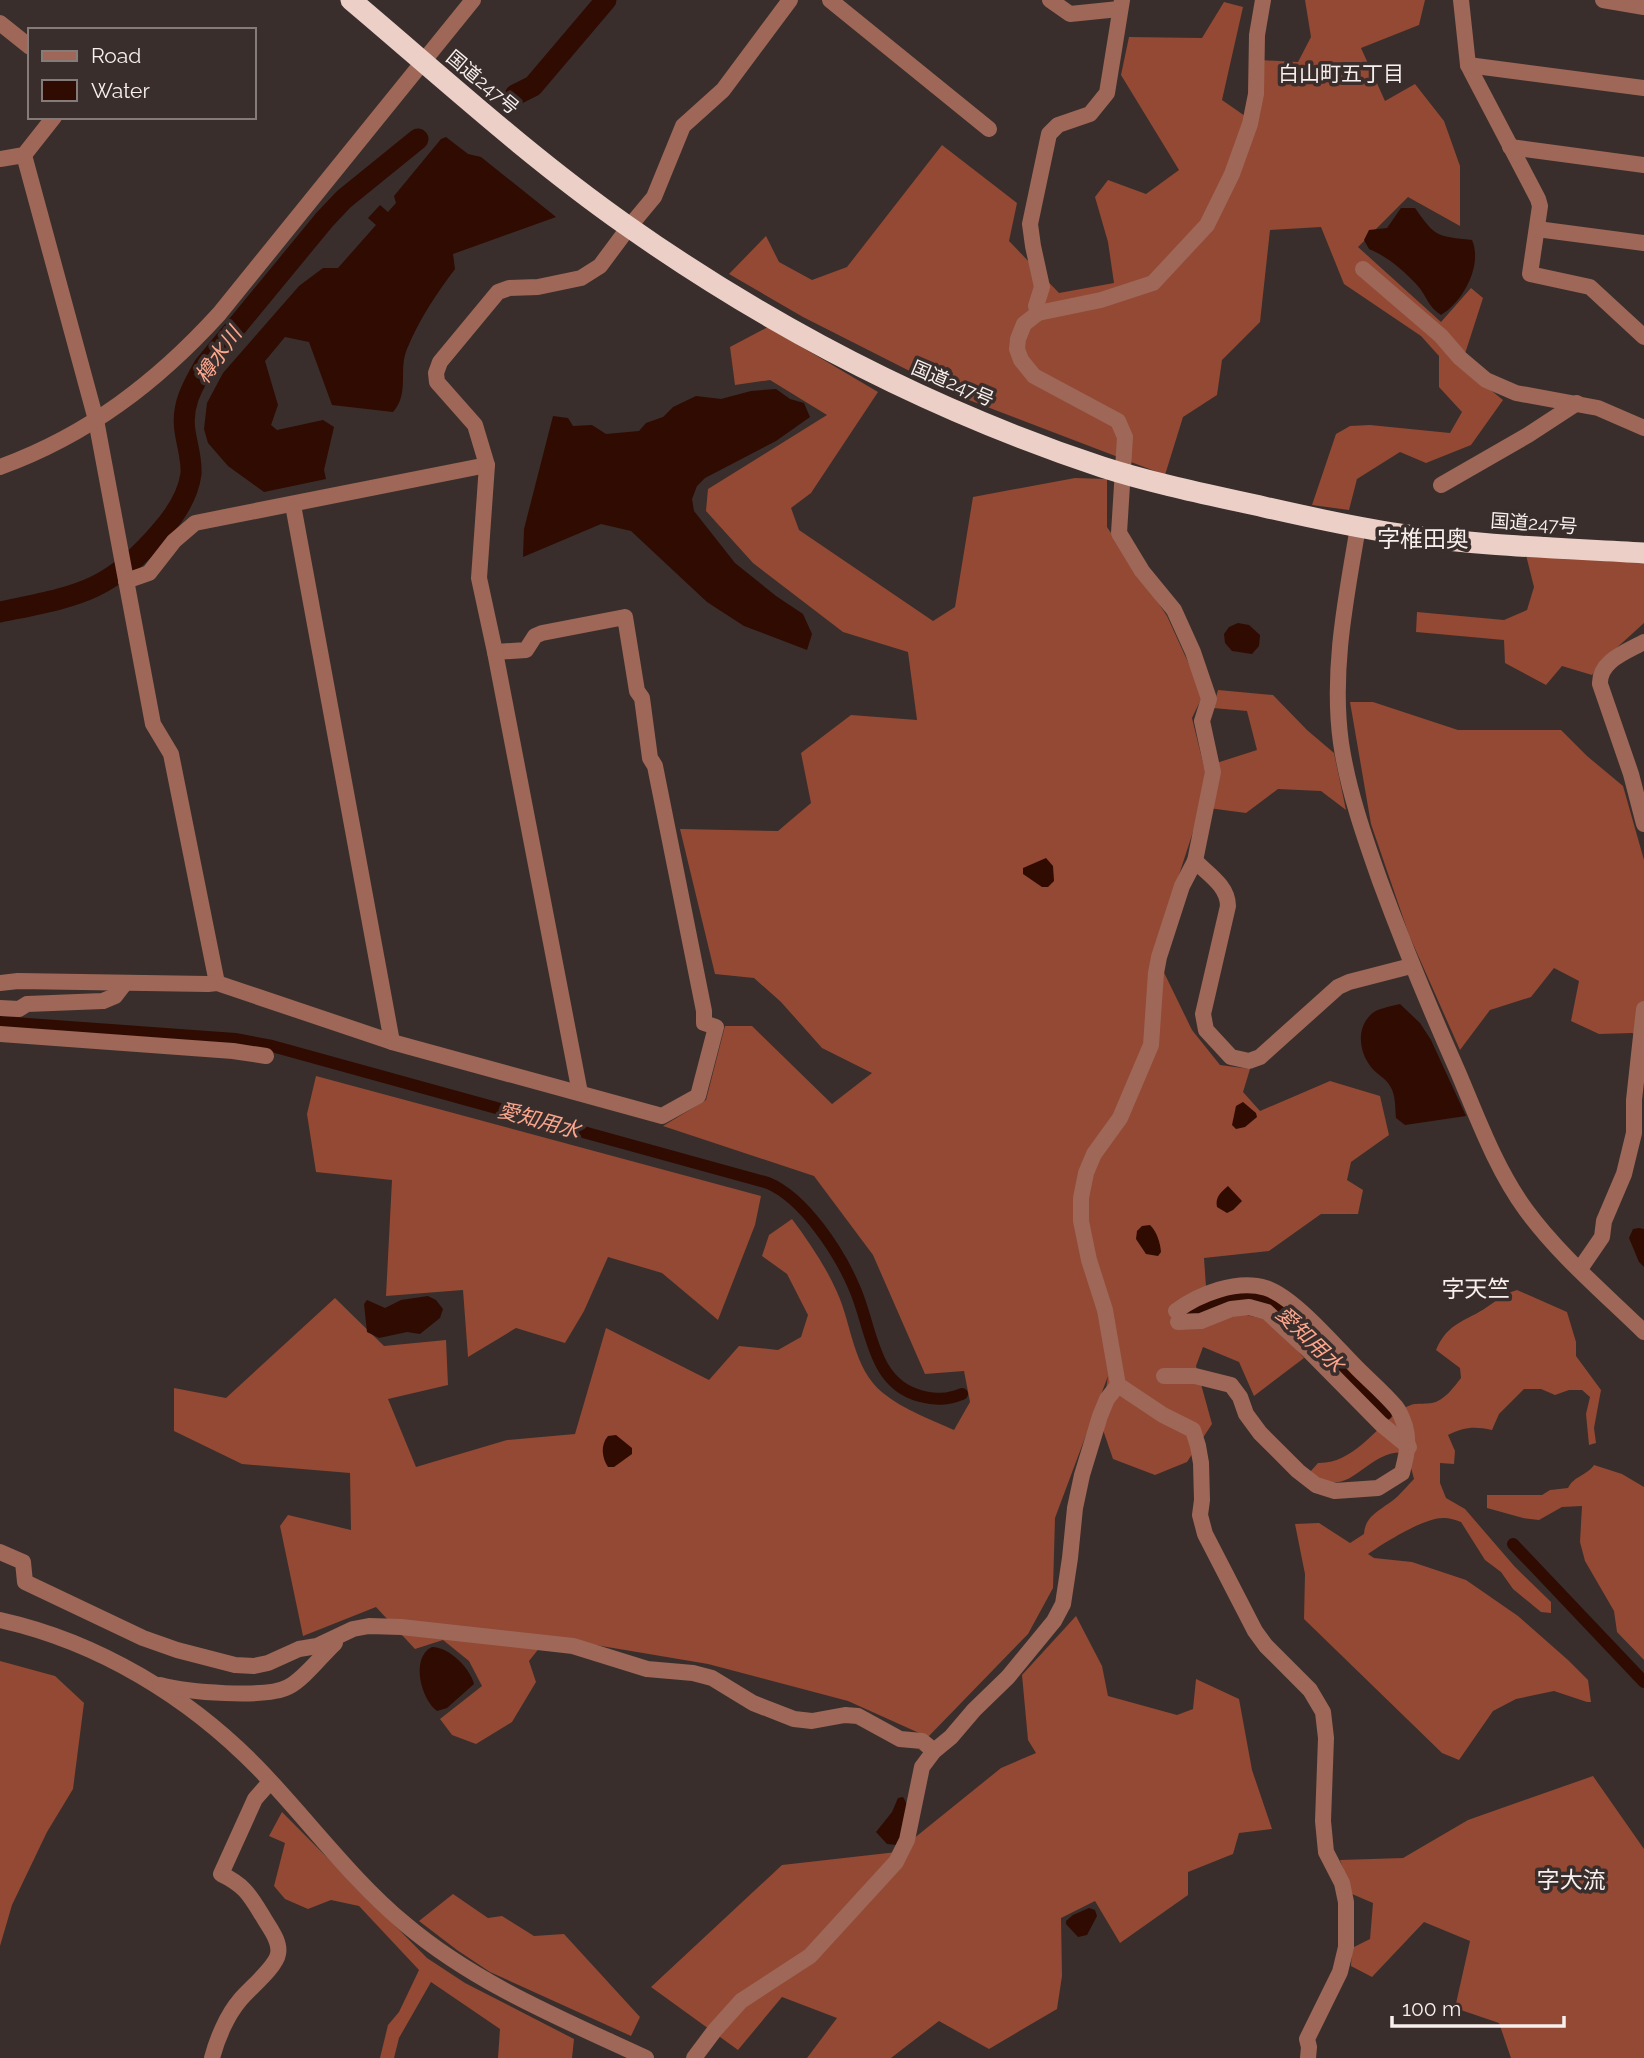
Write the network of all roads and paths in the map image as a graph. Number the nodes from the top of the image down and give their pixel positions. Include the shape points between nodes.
1 (351, 0) edge
2 (473, 0) edge
3 (790, 0) edge
4 (830, 0) edge
5 (1050, 0) edge
6 (1263, 0) edge
7 (1461, 0) edge
8 (1603, 0) edge
9 (1120, 5) edge
10 (1644, 7) edge
11 (0, 23) edge
12 (28, 45) edge
13 (425, 62) junction
14 (1468, 65) junction
15 (1644, 88) edge
16 (52, 119) edge
17 (989, 129) dead end
18 (1510, 147) junction
19 (24, 155) junction
20 (0, 159) edge
21 (1644, 165) edge
22 (629, 227) junction
23 (1537, 229) junction
24 (1644, 243) edge
25 (1363, 269) dead end
26 (1038, 313) junction
27 (1644, 337) edge
28 (1577, 403) junction
29 (96, 419) junction
30 (1644, 428) edge
31 (487, 465) junction
32 (0, 467) edge
33 (1441, 485) dead end
34 (293, 505) junction
35 (1358, 527) junction
36 (1644, 553) edge
37 (125, 572) junction
38 (1644, 642) edge
39 (495, 652) junction
40 (1644, 824) edge
41 (1195, 861) junction
42 (1411, 967) junction
43 (0, 982) edge
44 (125, 983) junction
45 (217, 983) junction
46 (0, 1008) edge
47 (1644, 1009) edge
48 (0, 1034) edge
49 (392, 1042) junction
50 (266, 1056) dead end
51 (580, 1093) junction
52 (1580, 1269) junction
53 (1644, 1332) edge
54 (1164, 1377) dead end
55 (1118, 1385) junction
56 (1409, 1447) junction
57 (0, 1552) edge
58 (0, 1620) edge
59 (341, 1636) junction
60 (152, 1683) junction
61 (934, 1751) junction
62 (270, 1782) junction
63 (212, 2058) edge
64 (646, 2058) edge
65 (694, 2058) edge
66 (1308, 2058) edge

1 - 13 highway, 国道247号
2 - 13 street
3 - 22 street via 723,90 683,126 654,197
4 - 17 street
5 - 9 street via 1070,15
6 - 26 street via 1250,124 1207,225 1153,283 1129,293
7 - 14 street
8 - 10 street
9 - 26 street via 1107,93 1090,114 1058,125 1049,134 1030,224 1042,288
11 - 12 street
13 - 22 highway, 国道247号 via 577,190
13 - 29 street via 186,350
14 - 15 street
14 - 18 street
16 - 19 street
18 - 21 street
18 - 23 street via 1538,199
19 - 20 street
19 - 29 street
22 - 31 street via 589,275 498,292 440,362 437,382 475,425
22 - 35 highway, 国道247号 via 793,330 888,380 971,416 1116,471
23 - 24 street
23 - 27 street via 1530,274 1590,287
25 - 28 street via 1486,380 1516,393
26 - 41 street via 1024,324 1017,349 1026,369 1043,382 1118,421 1125,437 1119,533 1174,610 1209,699 1202,720 1213,772
28 - 30 street
28 - 33 street
29 - 32 street
29 - 37 street
31 - 34 street
31 - 39 street via 479,578
34 - 37 street via 195,523 149,573
34 - 49 street
35 - 36 highway, 国道247号 via 1446,540
35 - 42 street via 1339,651 1341,742 1368,848
37 - 45 street via 153,723 171,754
38 - 40 street via 1611,661 1600,684
39 - 51 street
39 - 51 street via 526,650 542,633 625,617 704,1023 716,1027 698,1096 662,1116
41 - 42 street via 1228,896 1203,1014 1206,1030 1231,1057 1249,1061 1260,1057 1338,987
41 - 55 street via 1159,957 1151,1045 1120,1118 1094,1154 1082,1186 1081,1221 1105,1310
42 - 52 street via 1505,1176 1541,1227
43 - 44 street
44 - 45 street
44 - 46 street via 103,1002
45 - 49 street
47 - 52 street via 1634,1133 1624,1174 1602,1237
48 - 50 street
49 - 51 street
52 - 53 street
54 - 56 street via 1195,1376 1231,1385 1246,1414 1278,1452 1316,1485 1335,1491 1378,1488 1402,1473
55 - 61 street via 1100,1416 1082,1475 1063,1604 1008,1677
55 - 66 street via 1193,1430 1201,1463 1202,1527 1255,1631 1301,1679 1323,1712 1326,1852 1342,1883 1346,1947 1340,1972 1307,2039
56 - 56 street via 1267,1312 1231,1309 1201,1321 1177,1316 1188,1301 1227,1287 1249,1285 1278,1293 1397,1409
57 - 59 street via 23,1562 24,1581 61,1599 143,1638 235,1665 268,1664
58 - 60 street via 86,1648
59 - 60 street via 291,1686 274,1693
59 - 61 street via 369,1626 401,1627 573,1646 647,1669 712,1678 753,1703 794,1719 858,1716 900,1739 922,1741
60 - 62 street via 189,1707
61 - 65 street via 922,1768 908,1840 896,1862 810,1956 741,2001
62 - 63 street via 255,1799 221,1874 239,1883 252,1899 272,1931 279,1954 237,2003
62 - 64 street via 366,1886 436,1948 502,1990

